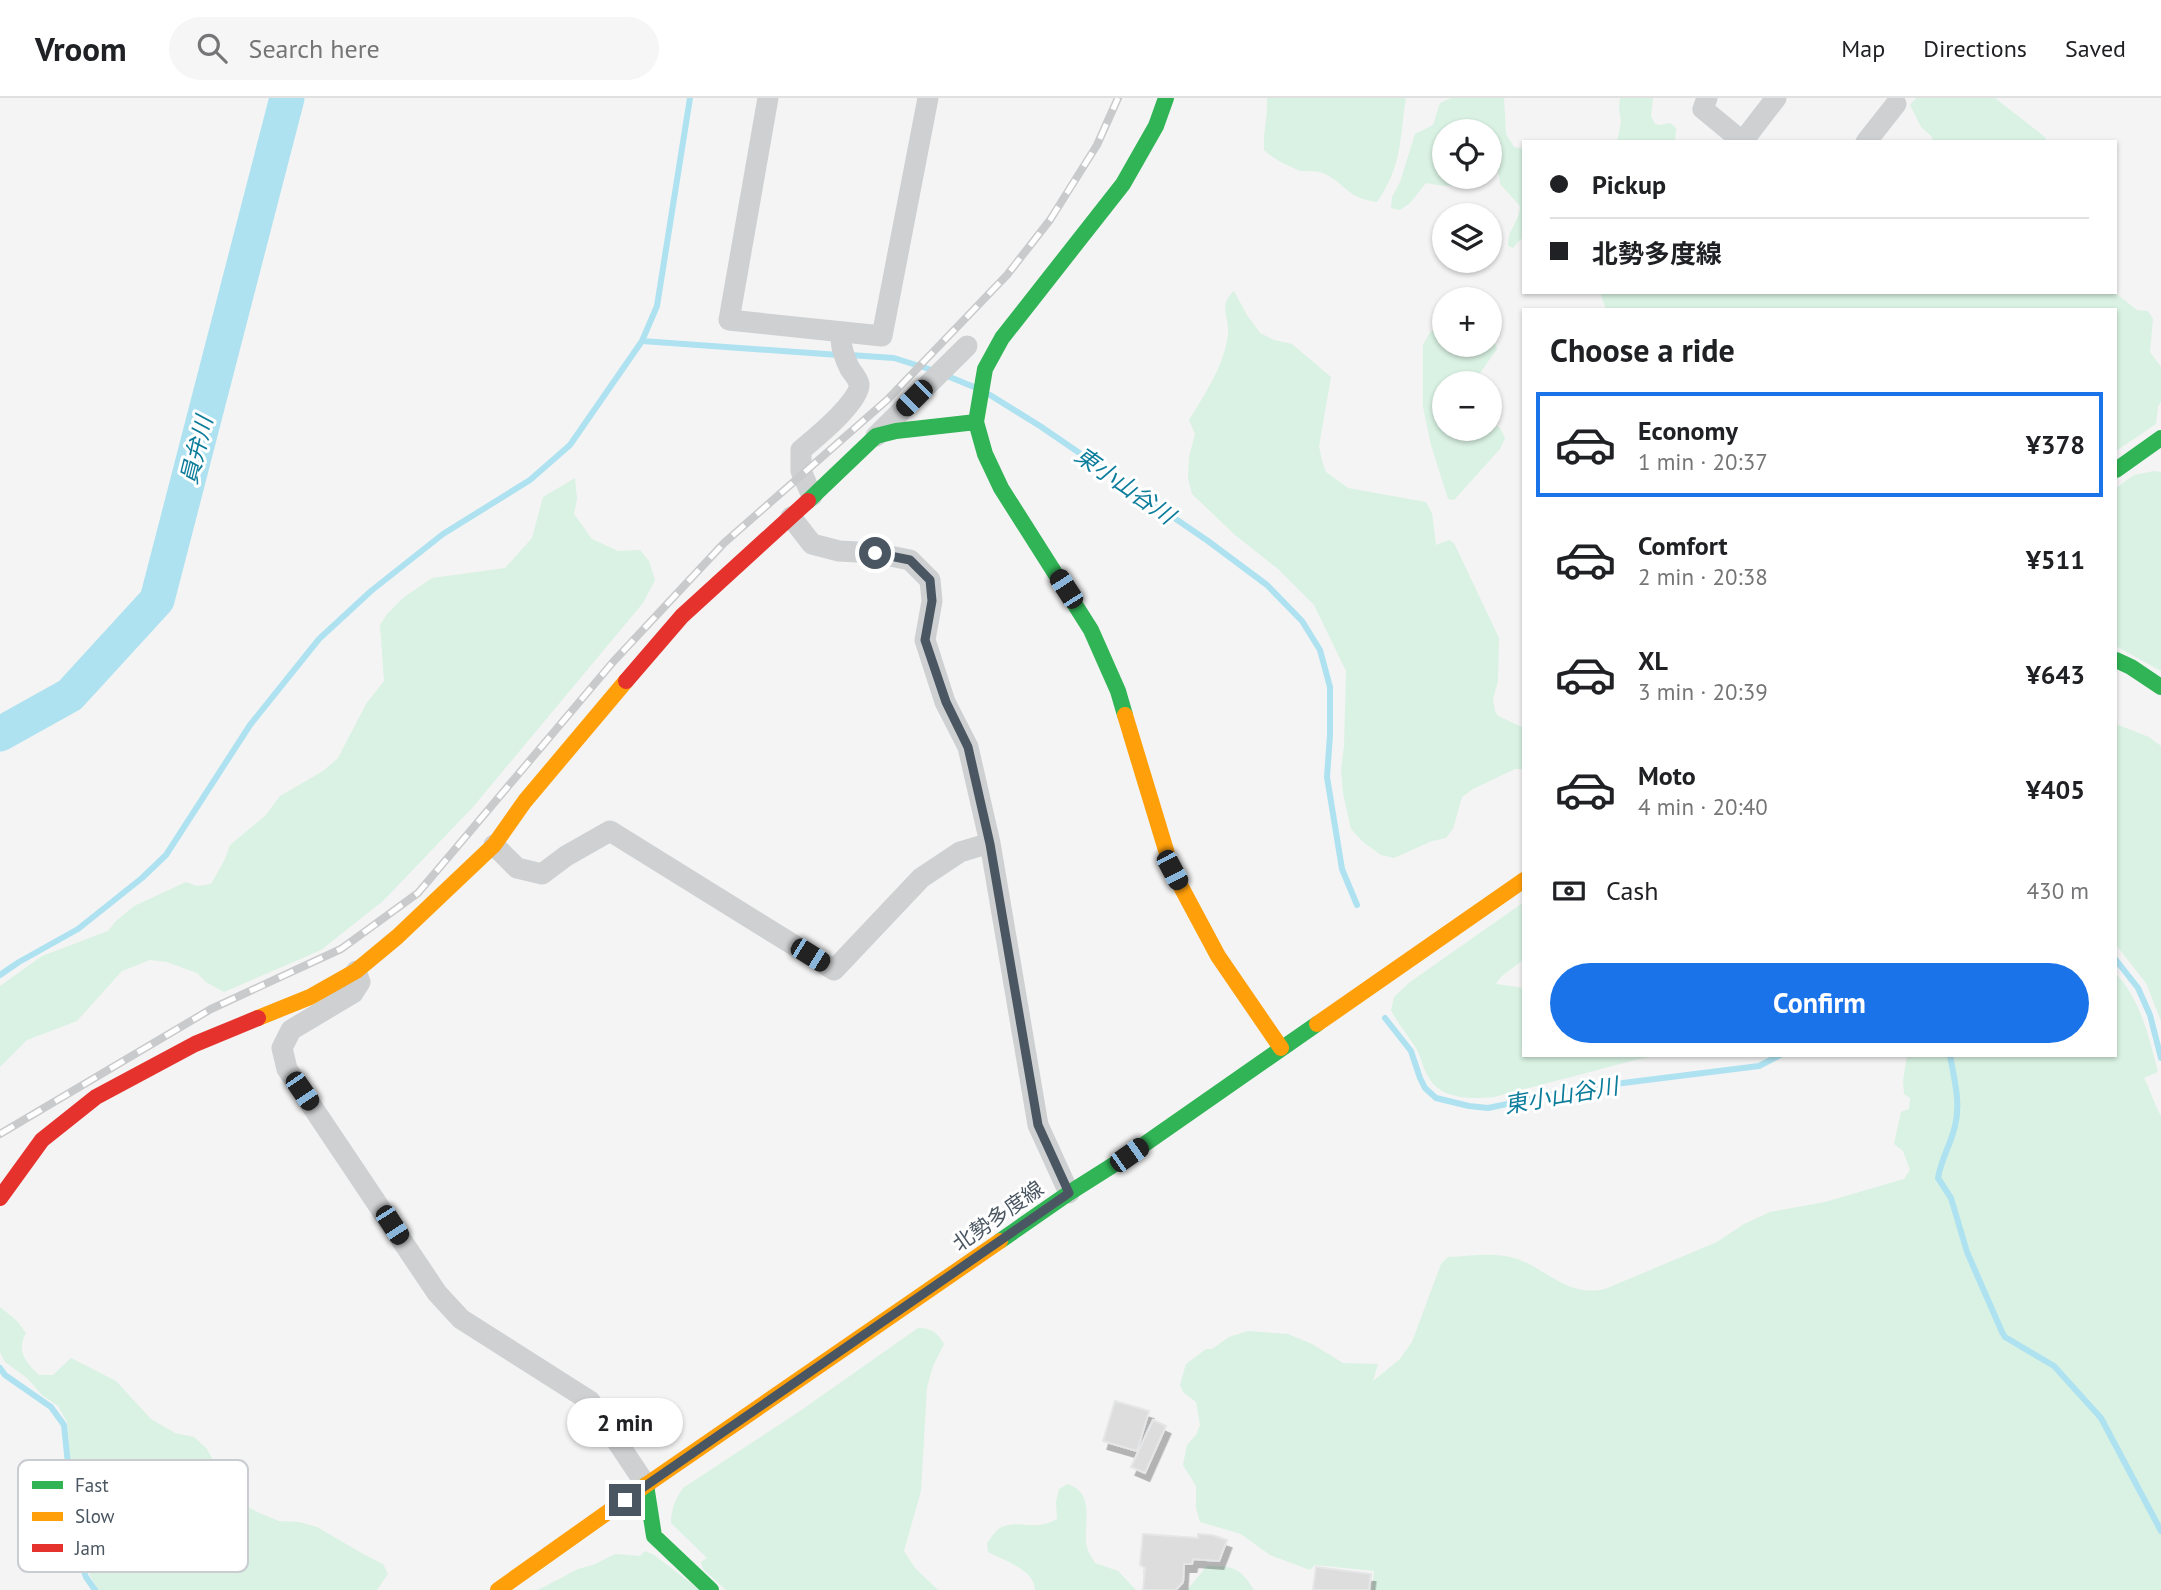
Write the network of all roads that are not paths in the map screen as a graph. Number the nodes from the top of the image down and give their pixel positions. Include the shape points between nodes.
1 (768, 98) edge
2 (928, 98) edge
3 (1166, 98) edge
4 (1707, 98) edge
5 (1776, 98) edge
6 (1896, 104) dead end
7 (1741, 140) edge
8 (1744, 140) edge
9 (1868, 140) edge
10 (841, 335) junction
11 (967, 346) dead end
12 (976, 422) junction
13 (876, 436) junction
14 (2161, 438) edge
15 (2117, 469) edge
16 (813, 496) junction
17 (791, 517) junction
18 (2117, 660) edge
19 (2161, 687) edge
20 (990, 844) junction
21 (494, 845) junction
22 (1522, 881) edge
23 (356, 971) junction
24 (1280, 1048) junction
25 (1069, 1193) junction
26 (0, 1198) edge
27 (646, 1485) junction
28 (498, 1590) edge
29 (711, 1590) edge

1 - 10 street via 729,320
2 - 10 street via 882,336
3 - 12 street via 1124,184 1002,338 985,369
4 - 7 street via 1703,109
5 - 8 street
6 - 9 street
10 - 16 street via 848,365 859,383 858,393 801,450 801,471
11 - 13 street
12 - 13 street
12 - 24 street via 1001,488 1091,630 1118,691 1172,870 1218,956
13 - 16 street
14 - 15 street
16 - 17 street
17 - 20 street via 813,544 910,560 930,580 932,601 925,640 946,702 968,747
17 - 21 street via 682,616 525,801
18 - 19 street
20 - 21 street via 960,852 921,878 834,970 610,831 542,874 517,868
20 - 25 street via 1038,1125
21 - 23 street
22 - 24 street, 北勢多度線
23 - 26 street via 310,996 195,1044 96,1097 42,1140
23 - 27 street via 360,982 353,993 291,1030 282,1048 287,1069 437,1293 461,1319 590,1401
24 - 25 street, 北勢多度線
25 - 27 street, 北勢多度線
27 - 28 street, 北勢多度線
27 - 29 street via 654,1536

